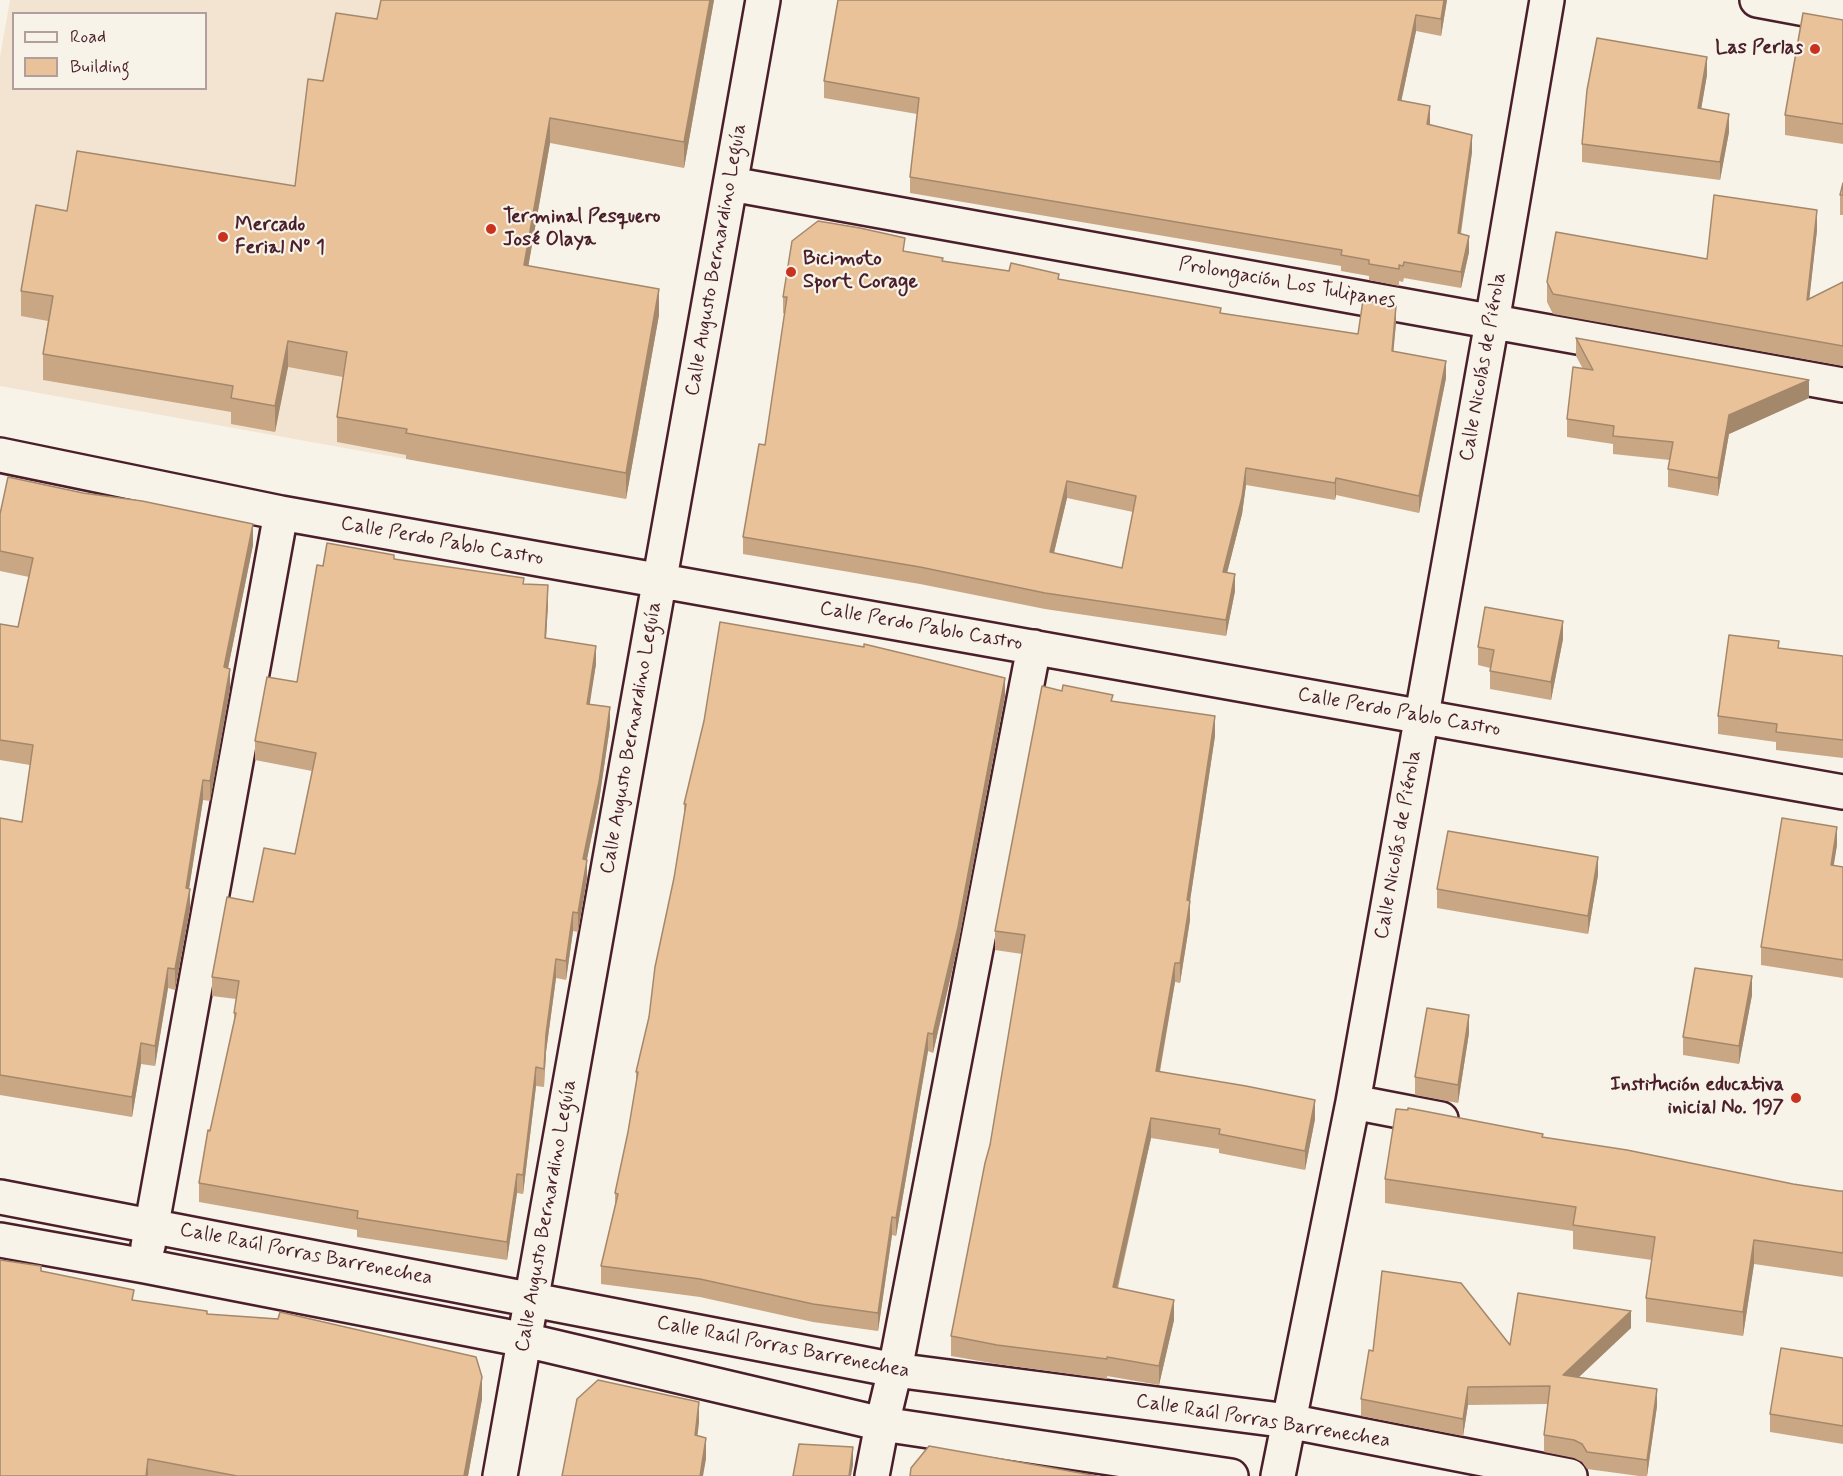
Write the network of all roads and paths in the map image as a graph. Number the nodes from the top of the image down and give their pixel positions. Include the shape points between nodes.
1 (763, 0) edge
2 (1547, 0) edge
3 (1757, 0) edge
4 (1843, 16) edge
5 (731, 184) junction
6 (1492, 322) junction
7 (1843, 385) edge
8 (0, 455) edge
9 (281, 513) junction
10 (660, 580) junction
11 (1034, 647) junction
12 (1422, 717) junction
13 (1843, 792) edge
14 (1353, 1102) junction
15 (1469, 1124) edge
16 (0, 1197) edge
17 (152, 1225) junction
18 (0, 1240) edge
19 (145, 1266) junction
20 (531, 1299) junction
21 (525, 1340) junction
22 (895, 1371) junction
23 (1288, 1421) junction
24 (882, 1424) junction
25 (501, 1476) edge
26 (872, 1476) edge
27 (1231, 1476) edge
28 (1278, 1476) edge
29 (1569, 1476) edge

1 - 5 street, Calle Augusto Bernardino Leguía
2 - 6 street, Calle Nicolás de Piérola
3 - 4 street
5 - 6 street, Prolongación Los Tulipanes
5 - 10 street, Calle Augusto Bernardino Leguía
6 - 7 street, Prolongación Los Tulipanes
6 - 12 street, Calle Nicolás de Piérola
8 - 9 street, Calle Perdo Pablo Castro
9 - 10 street, Calle Perdo Pablo Castro
9 - 17 street
10 - 11 street, Calle Perdo Pablo Castro
10 - 20 street, Calle Augusto Bernardino Leguía
11 - 12 street, Calle Perdo Pablo Castro
11 - 22 street
12 - 13 street, Calle Perdo Pablo Castro
12 - 14 street, Calle Nicolás de Piérola
14 - 15 street
14 - 23 street, Calle Nicolás de Piérola
16 - 17 street, Calle Raúl Porras Barrenechea
17 - 19 street
17 - 20 street, Calle Raúl Porras Barrenechea
18 - 19 street, Calle Raúl Porras Barrenechea
19 - 21 street, Calle Raúl Porras Barrenechea
20 - 21 street, Calle Augusto Bernardino Leguía
20 - 22 street, Calle Raúl Porras Barrenechea
21 - 24 street, Calle Raúl Porras Barrenechea
21 - 25 street, Calle Augusto Bernardino Leguía
22 - 23 street, Calle Raúl Porras Barrenechea
22 - 24 street
23 - 28 street, Calle Nicolás de Piérola
23 - 29 street, Calle Raúl Porras Barrenechea
24 - 26 street
24 - 27 street, Calle Raúl Porras Barrenechea

